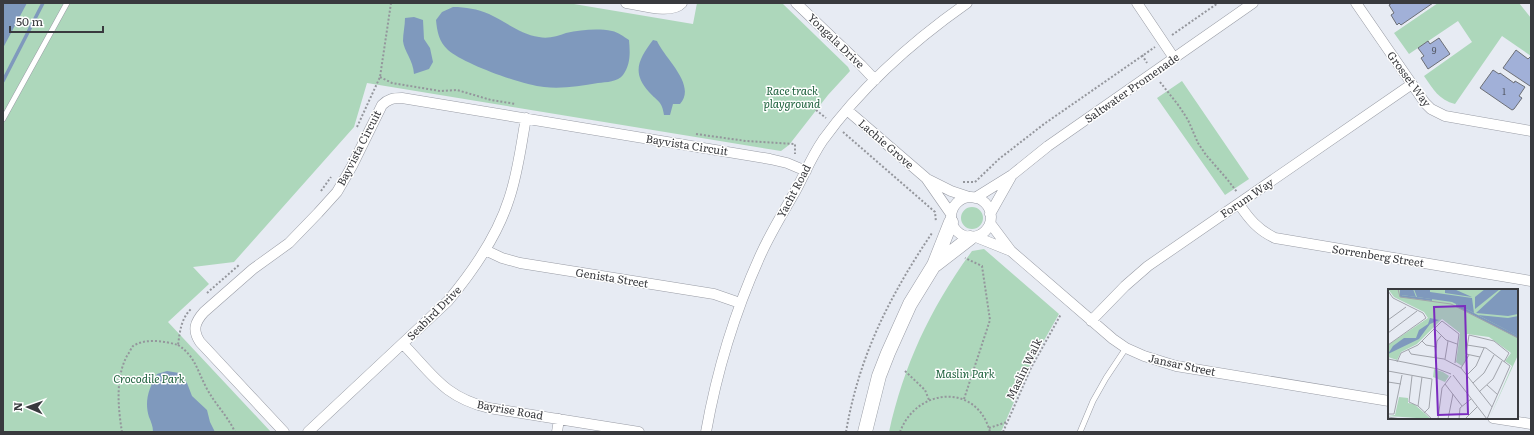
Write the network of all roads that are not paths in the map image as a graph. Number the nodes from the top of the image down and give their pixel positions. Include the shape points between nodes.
1 (67, 3) edge
2 (626, 3) edge
3 (682, 3) edge
4 (796, 3) edge
5 (967, 3) edge
6 (1137, 3) edge
7 (1253, 3) edge
8 (1356, 3) edge
9 (1174, 58) junction
10 (874, 80) junction
11 (1412, 84) junction
12 (847, 110) junction
13 (526, 118) junction
14 (3, 119) edge
15 (1531, 131) edge
16 (806, 171) junction
17 (1012, 175) junction
18 (926, 178) junction
19 (972, 198) junction
20 (1241, 202) junction
21 (951, 218) junction
22 (990, 218) junction
23 (973, 237) junction
24 (485, 250) junction
25 (1011, 251) junction
26 (934, 265) junction
27 (1531, 281) edge
28 (740, 303) junction
29 (1091, 321) junction
30 (403, 344) junction
31 (1126, 348) junction
32 (1388, 401) edge
33 (559, 419) junction
34 (1499, 419) edge
35 (1531, 424) edge
36 (284, 432) edge
37 (308, 432) edge
38 (557, 432) edge
39 (639, 432) edge
40 (706, 432) edge
41 (865, 432) edge
42 (1080, 432) edge

1 - 14 lane
2 - 3 street via 664,9 672,9
4 - 10 street, Yongala Drive
5 - 10 street, Yacht Road via 912,45
6 - 9 street
7 - 9 street, Saltwater Promenade
8 - 11 street, Grosset Way
9 - 17 street, Saltwater Promenade via 1048,146
10 - 12 street, Yacht Road
11 - 15 street, Grosset Way via 1431,109 1445,116
11 - 20 street, Forum Way
12 - 16 street, Yacht Road via 816,151
12 - 18 street, Lachie Grove
13 - 16 street, Bayvista Circuit via 770,159
13 - 24 street, Seabird Drive via 517,172 509,200
13 - 36 street, Bayvista Circuit via 402,98 386,100 337,192 289,242 253,269 198,318 195,329 200,342
16 - 28 street, Yacht Road via 762,253
17 - 19 street, Saltwater Promenade
17 - 22 street, Saltwater Promenade
18 - 19 street, Lachie Grove
18 - 21 street, Lachie Grove
19 - 21 street via 957,203
19 - 22 street via 986,204
20 - 27 street, Sorrenberg Street via 1253,224 1275,238
20 - 29 street, Forum Way via 1148,266
21 - 23 street via 958,233
21 - 26 street
22 - 23 street via 982,234
22 - 25 street, Jansar Street
23 - 25 street, Jansar Street
23 - 26 street
24 - 28 street, Genista Street via 520,263 714,294
24 - 30 street, Seabird Drive via 448,301
25 - 29 street, Jansar Street
26 - 41 street via 910,304 888,353 873,396
28 - 40 street, Yacht Road via 720,366
29 - 31 street, Jansar Street
30 - 33 street, Bayrise Road via 434,378 459,398 489,408
30 - 37 street, Seabird Drive
31 - 32 street, Jansar Street via 1150,359 1176,366
31 - 42 lane via 1093,401
33 - 38 street
33 - 39 street, Bayrise Road
34 - 35 street

